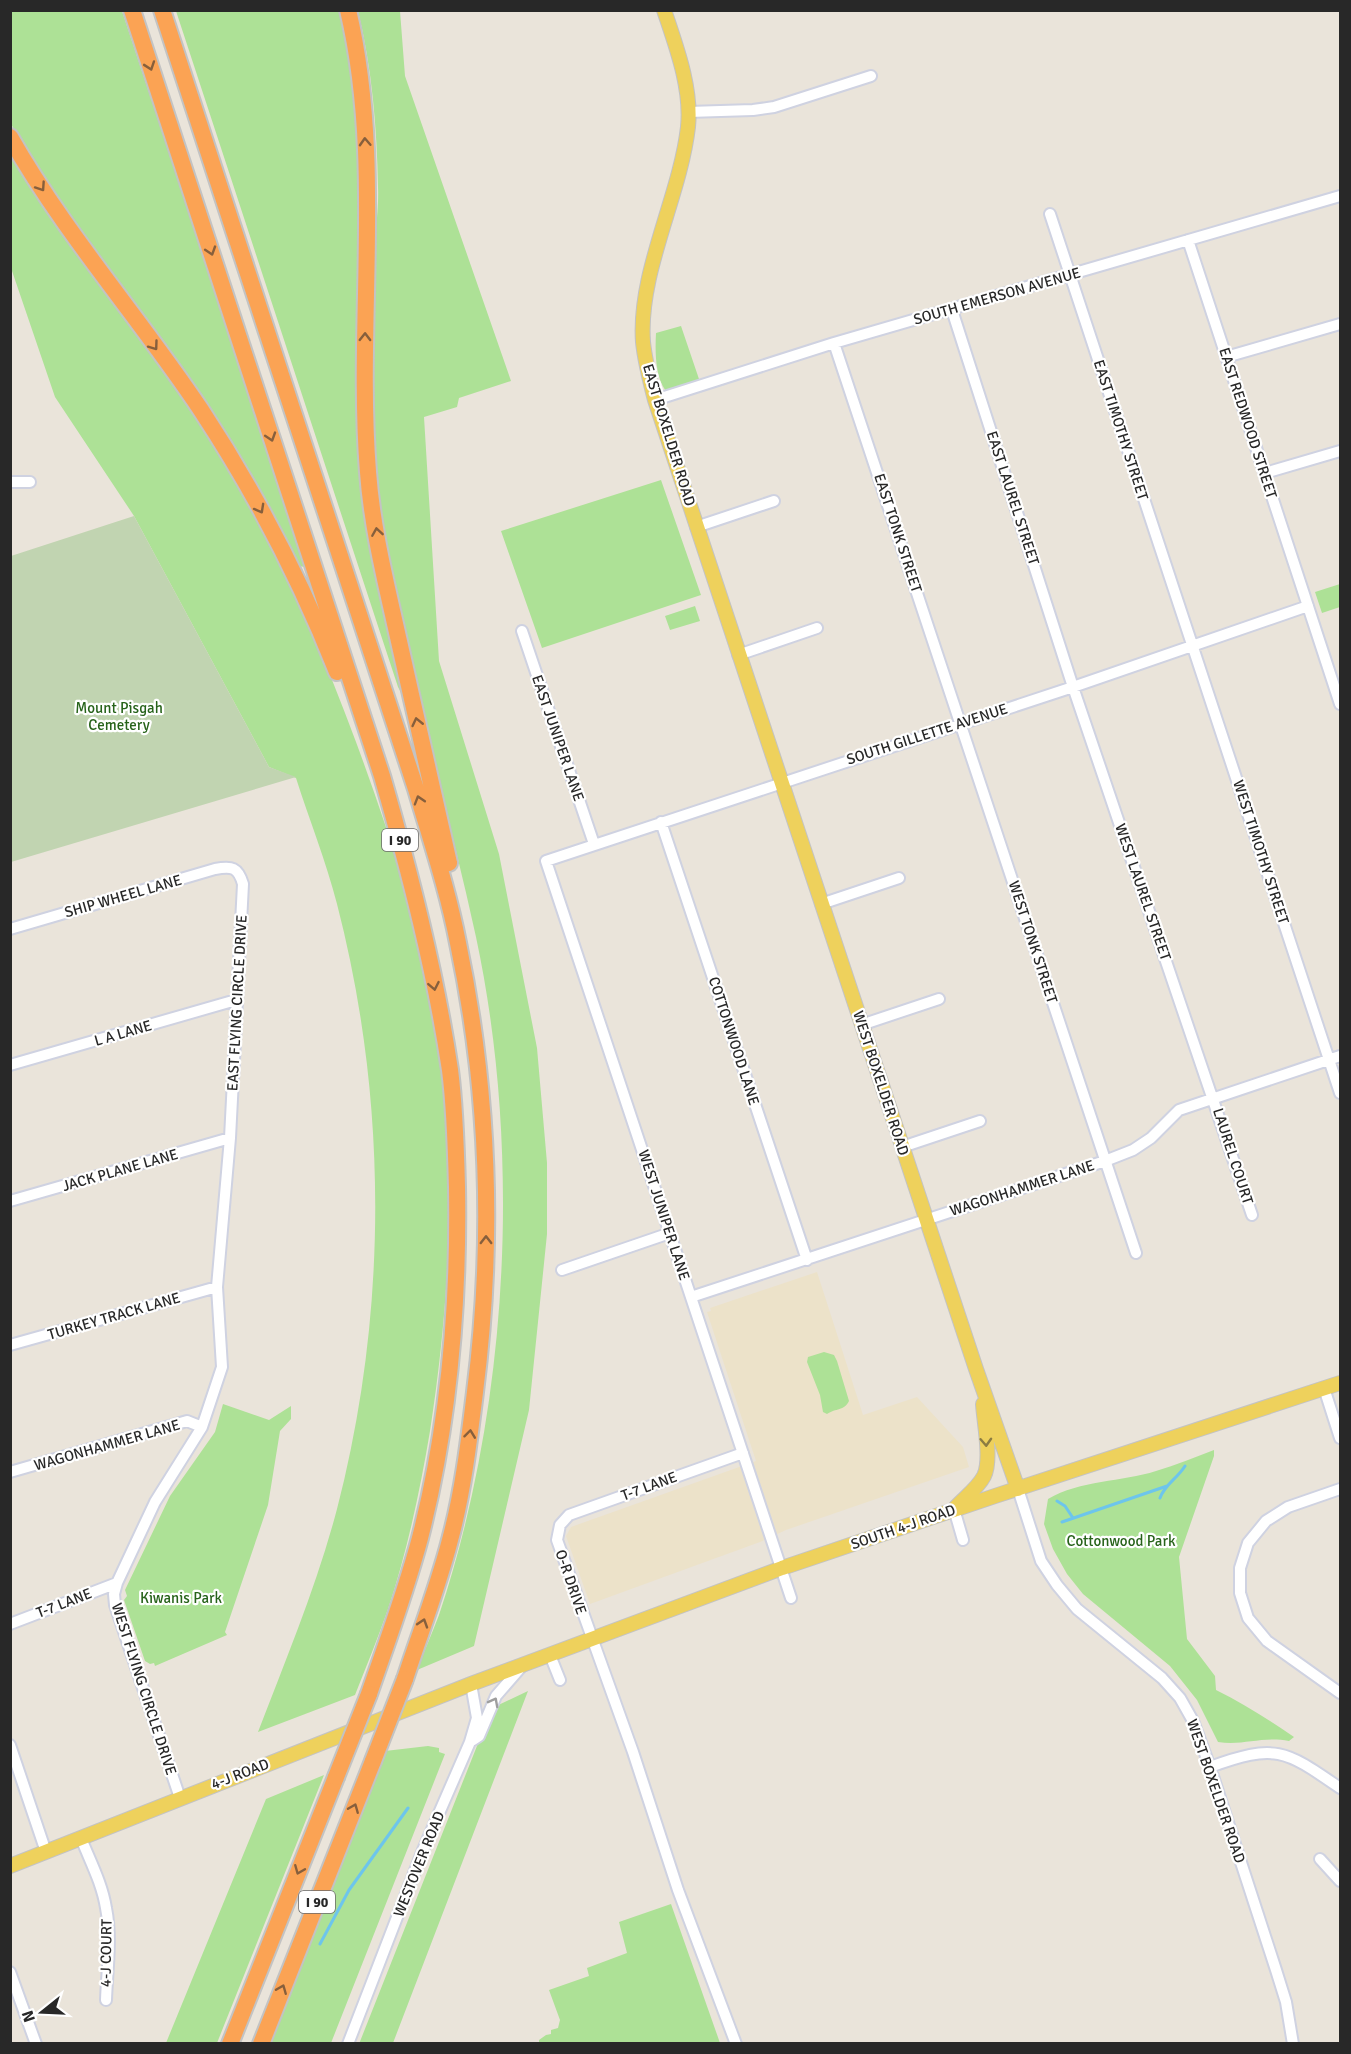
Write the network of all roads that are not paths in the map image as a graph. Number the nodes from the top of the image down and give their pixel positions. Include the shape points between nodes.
1 (132, 10) edge
2 (162, 10) edge
3 (348, 10) edge
4 (664, 10) edge
5 (871, 76) dead end
6 (688, 112) junction
7 (10, 137) edge
8 (1341, 196) edge
9 (1050, 214) dead end
10 (1188, 240) junction
11 (1070, 275) junction
12 (952, 310) junction
13 (1341, 324) edge
14 (834, 343) junction
15 (1226, 357) junction
16 (655, 400) junction
17 (1341, 451) edge
18 (1265, 473) junction
19 (10, 482) edge
20 (30, 482) dead end
21 (774, 501) dead end
22 (696, 527) junction
23 (1308, 606) junction
24 (817, 628) dead end
25 (522, 631) dead end
26 (1192, 645) junction
27 (738, 655) junction
28 (1073, 687) junction
29 (1341, 704) edge
30 (961, 722) junction
31 (780, 782) junction
32 (661, 822) junction
33 (594, 844) junction
34 (546, 861) joint
35 (235, 869) joint
36 (899, 878) dead end
37 (821, 904) junction
38 (10, 929) edge
39 (427, 950) junction
40 (939, 999) dead end
41 (236, 1000) junction
42 (861, 1025) junction
43 (1341, 1056) edge
44 (1329, 1059) junction
45 (10, 1065) edge
46 (1341, 1093) edge
47 (1213, 1097) junction
48 (980, 1121) dead end
49 (230, 1138) junction
50 (902, 1148) junction
51 (486, 1152) junction
52 (1105, 1161) junction
53 (10, 1201) edge
54 (1252, 1215) dead end
55 (926, 1220) junction
56 (670, 1233) junction
57 (1136, 1253) dead end
58 (807, 1260) junction
59 (562, 1270) dead end
60 (217, 1287) junction
61 (691, 1298) junction
62 (10, 1346) edge
63 (1341, 1383) edge
64 (981, 1384) junction
65 (1324, 1388) junction
66 (202, 1427) junction
67 (1341, 1438) edge
68 (743, 1453) junction
69 (10, 1473) edge
70 (1018, 1489) junction
71 (1341, 1489) edge
72 (954, 1509) junction
73 (560, 1525) joint
74 (963, 1540) dead end
75 (782, 1569) junction
76 (117, 1583) junction
77 (791, 1598) dead end
78 (10, 1624) edge
79 (591, 1638) junction
80 (550, 1655) junction
81 (523, 1665) junction
82 (560, 1680) dead end
83 (471, 1684) junction
84 (1341, 1693) edge
85 (470, 1742) junction
86 (10, 1745) edge
87 (1210, 1767) junction
88 (1341, 1788) edge
89 (180, 1798) junction
90 (81, 1838) junction
91 (46, 1851) junction
92 (1320, 1859) dead end
93 (10, 1866) edge
94 (1341, 1881) edge
95 (10, 1972) edge
96 (106, 2000) dead end
97 (36, 2043) edge
98 (230, 2043) edge
99 (261, 2043) edge
100 (348, 2043) edge
101 (736, 2043) edge
102 (1293, 2043) edge

1 -> 39 highway, I 90 via 381,776
51 -> 2 highway, I 90 via 472,1021 443,879
51 -> 3 highway, I 90 via 482,1035 466,942 382,566 368,474 364,375 367,184 359,70
4 - 6 main road, EAST BOXELDER ROAD via 682,69
5 - 6 street via 774,107
6 - 16 main road, EAST BOXELDER ROAD via 683,152 647,285 643,341
7 -> 39 highway, I 90 via 64,221 200,409 269,526 323,638 351,710
8 - 10 street, SOUTH EMERSON AVENUE
9 - 11 street, EAST TIMOTHY STREET
10 - 11 street, SOUTH EMERSON AVENUE
10 - 15 street, EAST REDWOOD STREET
11 - 12 street, SOUTH EMERSON AVENUE
11 - 26 street, EAST TIMOTHY STREET
12 - 14 street, SOUTH EMERSON AVENUE
12 - 28 street, EAST LAUREL STREET
13 - 15 street
14 - 16 street, SOUTH EMERSON AVENUE
14 - 30 street, EAST TONK STREET
15 - 18 street, EAST REDWOOD STREET
16 - 22 main road, EAST BOXELDER ROAD
17 - 18 street
18 - 23 street, EAST REDWOOD STREET
19 - 20 street
21 - 22 street
22 - 27 main road, EAST BOXELDER ROAD
23 - 26 street, SOUTH GILLETTE AVENUE
23 - 29 street, EAST REDWOOD STREET
24 - 27 street
25 - 33 street, EAST JUNIPER LANE
26 - 28 street, SOUTH GILLETTE AVENUE
26 - 44 street, WEST TIMOTHY STREET
27 - 31 main road, EAST BOXELDER ROAD
28 - 30 street, SOUTH GILLETTE AVENUE
28 - 47 street, WEST LAUREL STREET
30 - 31 street, SOUTH GILLETTE AVENUE
30 - 52 street, WEST TONK STREET
31 - 32 street, SOUTH GILLETTE AVENUE
31 - 37 main road, WEST BOXELDER ROAD
32 - 33 street, SOUTH GILLETTE AVENUE
32 - 58 street, COTTONWOOD LANE
33 - 34 street, SOUTH GILLETTE AVENUE
34 - 56 street, WEST JUNIPER LANE
35 - 38 street, SHIP WHEEL LANE via 215,869
35 - 41 street, EAST FLYING CIRCLE DRIVE via 243,884
36 - 37 street
37 - 42 main road, WEST BOXELDER ROAD
39 -> 98 highway, I 90, bridge via 450,1070 456,1138 458,1235 454,1317 438,1448 420,1537 369,1694
40 - 42 street
41 - 45 street, L A LANE
41 - 49 street, EAST FLYING CIRCLE DRIVE
42 - 50 main road, WEST BOXELDER ROAD
43 - 44 street, WAGONHAMMER LANE
44 - 46 street, WEST TIMOTHY STREET
44 - 47 street, WAGONHAMMER LANE
47 - 52 street, WAGONHAMMER LANE via 1179,1110 1151,1138
47 - 54 street, LAUREL COURT
48 - 50 street
49 - 53 street, JACK PLANE LANE
49 - 60 street, WEST FLYING CIRCLE DRIVE
50 - 55 main road, WEST BOXELDER ROAD
99 -> 51 highway, I 90, bridge via 405,1679 450,1539 469,1444 480,1350 487,1264
52 - 55 street, WAGONHAMMER LANE
52 - 57 street, WEST TONK STREET
55 - 58 street, WAGONHAMMER LANE
55 - 64 main road, WEST BOXELDER ROAD
56 - 59 street
56 - 61 street, WEST JUNIPER LANE
58 - 61 street, WAGONHAMMER LANE
60 - 62 street, TURKEY TRACK LANE
60 - 66 street, WEST FLYING CIRCLE DRIVE via 222,1366
61 - 68 street, WEST JUNIPER LANE
63 - 65 main road, SOUTH 4-J ROAD
64 - 70 main road
64 -> 72 main road via 987,1468 983,1478
65 - 67 street
65 - 70 main road, SOUTH 4-J ROAD
66 - 69 street, WAGONHAMMER LANE via 187,1421
66 - 76 street, WEST FLYING CIRCLE DRIVE via 155,1502
68 - 73 street, T-7 LANE via 569,1515
68 - 75 street, WEST JUNIPER LANE
70 - 72 main road, SOUTH 4-J ROAD
70 - 87 street, WEST BOXELDER ROAD via 1041,1561 1057,1585 1077,1609 1142,1660 1180,1698
71 - 84 street via 1288,1507 1266,1521 1248,1543 1239,1568 1240,1593 1248,1618 1267,1641
72 - 74 street
72 - 75 main road, SOUTH 4-J ROAD
73 - 79 street, O-R DRIVE via 557,1540
75 - 77 street, WEST JUNIPER LANE
75 - 79 main road, SOUTH 4-J ROAD
76 - 78 street, T-7 LANE
76 - 89 street, WEST FLYING CIRCLE DRIVE via 115,1605
79 - 80 main road, SOUTH 4-J ROAD
79 - 101 street, O-R DRIVE via 678,1890
80 - 81 main road, SOUTH 4-J ROAD
80 - 82 street
81 - 83 main road, SOUTH 4-J ROAD
85 -> 81 street via 479,1736 496,1696
83 - 85 street, WESTOVER ROAD via 477,1718
83 - 89 main road, 4-J ROAD
85 - 100 street, WESTOVER ROAD
86 - 91 street
87 - 88 street via 1271,1752 1302,1762
87 - 102 street, WEST BOXELDER ROAD via 1286,2002
89 - 90 main road, 4-J ROAD
90 - 91 main road, 4-J ROAD
90 - 96 street, 4-J COURT via 106,1908
91 - 93 main road, 4-J ROAD
92 - 94 street
95 - 97 street

